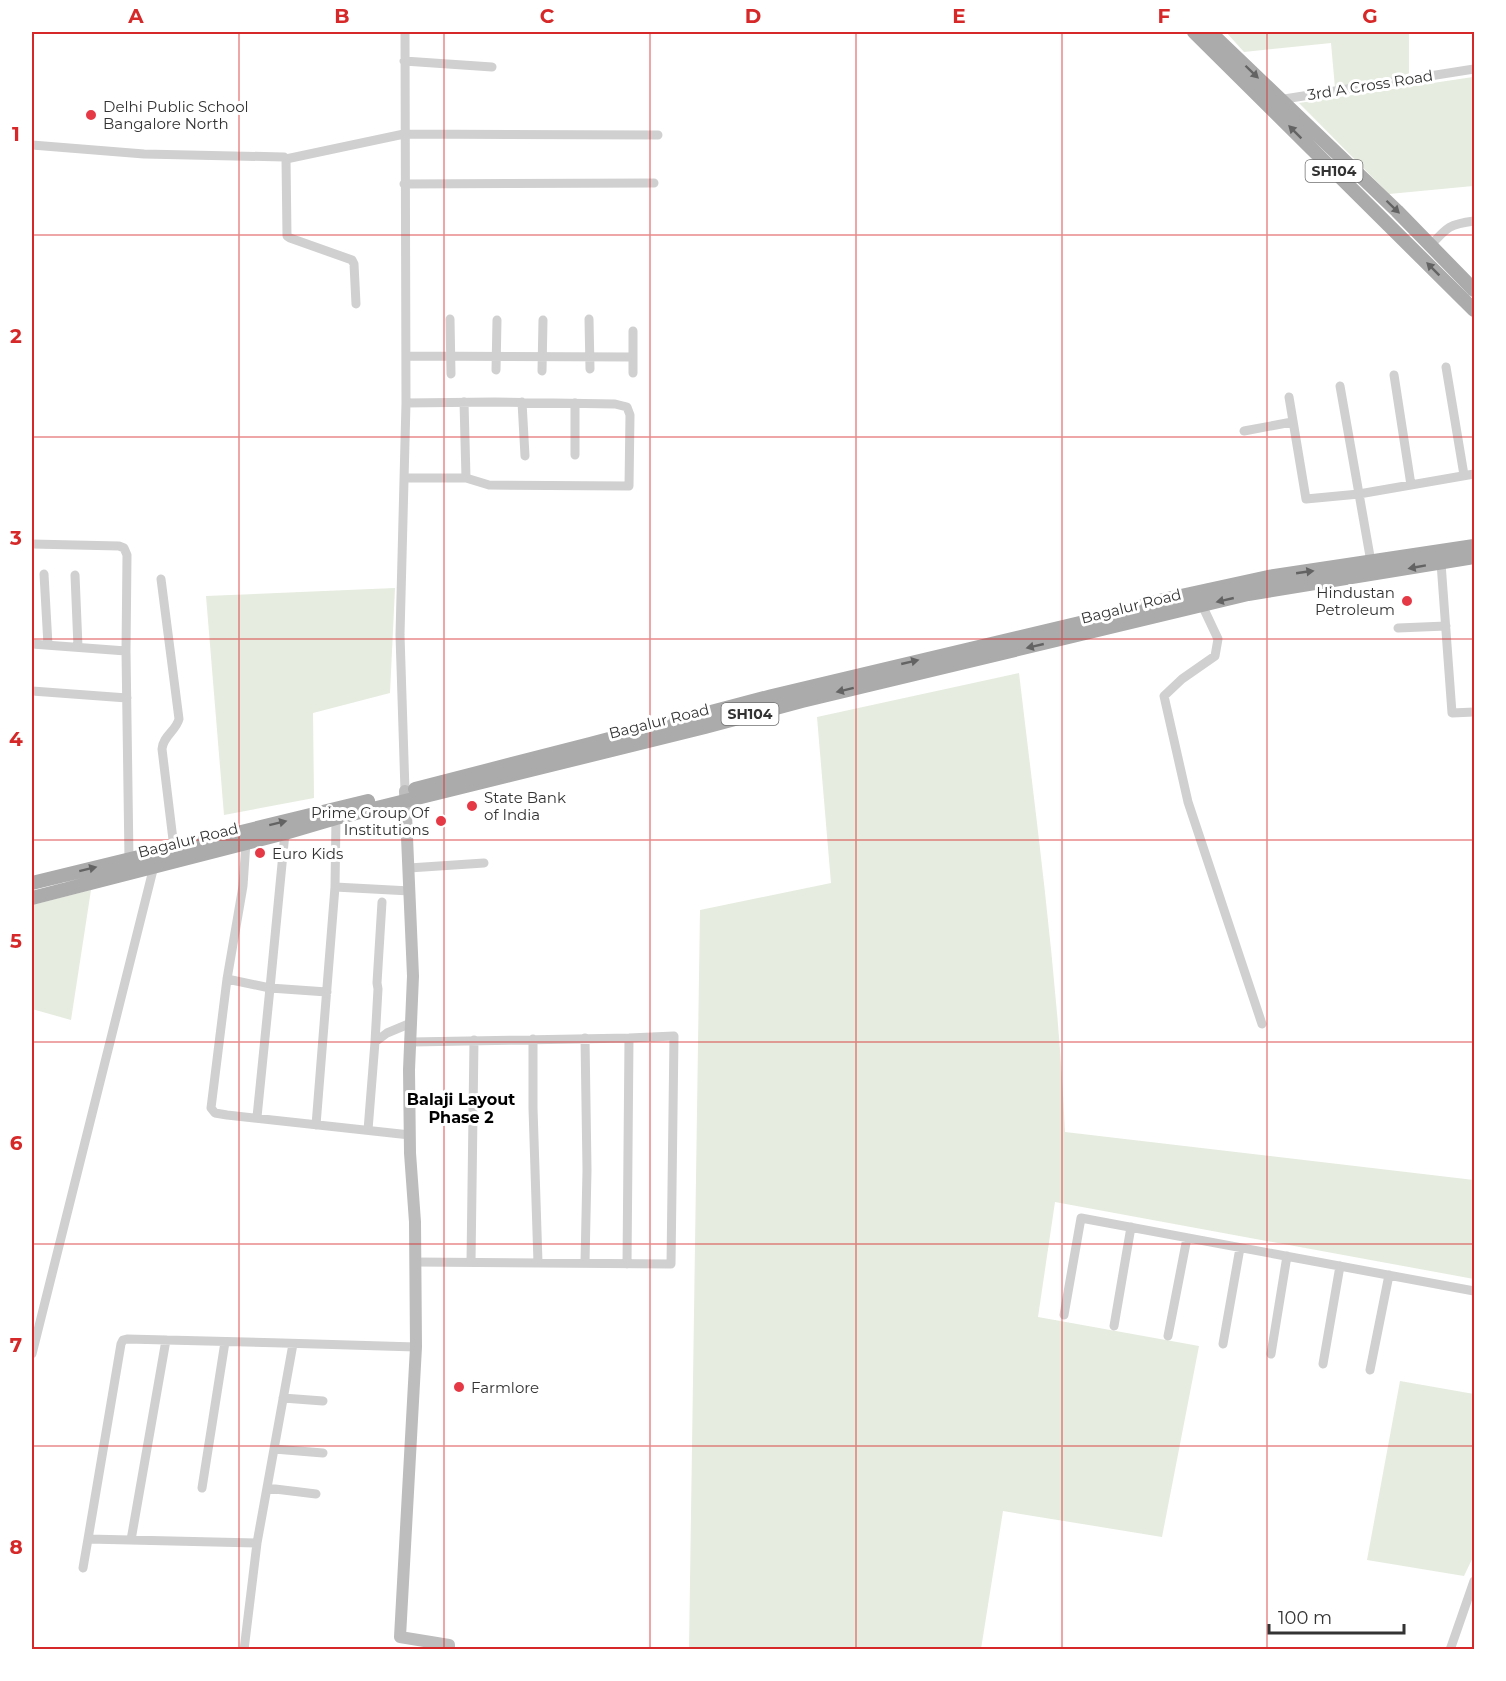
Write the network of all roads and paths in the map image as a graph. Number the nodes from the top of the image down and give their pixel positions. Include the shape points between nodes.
1 (405, 32) edge
2 (1194, 32) edge
3 (1210, 32) edge
4 (404, 61) junction
5 (492, 67) dead end
6 (1474, 69) edge
7 (1281, 100) junction
8 (1265, 102) junction
9 (404, 134) junction
10 (658, 135) dead end
11 (32, 145) edge
12 (286, 159) junction
13 (654, 183) dead end
14 (404, 184) junction
15 (1474, 221) edge
16 (1431, 245) junction
17 (1474, 290) edge
18 (356, 304) dead end
19 (1474, 310) edge
20 (450, 319) dead end
21 (589, 319) dead end
22 (497, 320) dead end
23 (543, 320) dead end
24 (633, 331) dead end
25 (406, 356) junction
26 (451, 356) junction
27 (496, 356) junction
28 (542, 357) junction
29 (590, 357) junction
30 (633, 357) junction
31 (1446, 367) dead end
32 (590, 369) dead end
33 (496, 370) dead end
34 (542, 371) dead end
35 (633, 373) dead end
36 (451, 374) dead end
37 (1394, 375) dead end
38 (1340, 386) dead end
39 (1289, 397) dead end
40 (464, 402) junction
41 (522, 402) junction
42 (406, 403) junction
43 (574, 404) junction
44 (1292, 422) junction
45 (1244, 431) dead end
46 (575, 455) dead end
47 (525, 456) dead end
48 (1474, 474) edge
49 (1464, 475) junction
50 (404, 478) junction
51 (466, 478) junction
52 (1410, 485) junction
53 (1359, 494) junction
54 (32, 544) edge
55 (1474, 546) edge
56 (1474, 557) edge
57 (1371, 562) junction
58 (1441, 563) junction
59 (44, 574) dead end
60 (75, 575) dead end
61 (161, 579) dead end
62 (1202, 605) junction
63 (1446, 626) junction
64 (1398, 628) dead end
65 (32, 644) edge
66 (48, 645) junction
67 (78, 647) junction
68 (126, 651) junction
69 (32, 691) edge
70 (127, 698) junction
71 (773, 702) junction
72 (1474, 712) edge
73 (406, 796) junction
74 (336, 818) junction
75 (285, 833) junction
76 (246, 842) junction
77 (174, 848) junction
78 (129, 859) junction
79 (152, 860) junction
80 (484, 863) dead end
81 (409, 868) junction
82 (32, 883) edge
83 (335, 887) junction
84 (410, 891) junction
85 (32, 898) edge
86 (382, 902) dead end
87 (227, 979) junction
88 (270, 988) junction
89 (327, 992) junction
90 (411, 1023) junction
91 (1262, 1023) dead end
92 (585, 1038) junction
93 (629, 1038) junction
94 (474, 1040) junction
95 (533, 1040) junction
96 (375, 1042) junction
97 (411, 1042) junction
98 (257, 1117) junction
99 (316, 1125) junction
100 (368, 1130) junction
101 (410, 1135) junction
102 (1131, 1227) junction
103 (1187, 1238) junction
104 (1240, 1248) junction
105 (1287, 1256) junction
106 (415, 1262) junction
107 (471, 1262) junction
108 (538, 1263) junction
109 (585, 1263) junction
110 (627, 1264) junction
111 (1340, 1266) junction
112 (1389, 1275) junction
113 (1474, 1291) edge
114 (1064, 1315) dead end
115 (1114, 1326) dead end
116 (1168, 1336) dead end
117 (166, 1340) junction
118 (225, 1342) junction
119 (293, 1344) junction
120 (1223, 1344) dead end
121 (416, 1347) junction
122 (32, 1354) edge
123 (1271, 1354) dead end
124 (1323, 1364) dead end
125 (1370, 1370) dead end
126 (283, 1398) junction
127 (323, 1401) dead end
128 (274, 1449) junction
129 (323, 1453) dead end
130 (202, 1488) dead end
131 (267, 1488) junction
132 (316, 1494) dead end
133 (88, 1539) junction
134 (131, 1540) junction
135 (257, 1543) junction
136 (83, 1568) dead end
137 (1474, 1581) edge
138 (244, 1650) edge
139 (448, 1650) edge
140 (1450, 1650) edge

1 - 4 street
2 - 8 main road, SH104
3 -> 7 main road, SH104
4 - 5 street
4 - 9 street
6 - 7 street, 3rd A Cross Road
7 - 8 street, 3rd A Cross Road
7 -> 16 main road, SH104
19 -> 8 main road, SH104
9 - 10 street
9 - 12 street
9 - 14 street
11 - 12 street
12 - 18 street via 287,236 352,260
13 - 14 street
14 - 25 street
15 - 16 street via 1446,228
16 - 17 main road, SH104
20 - 26 street
21 - 29 street
22 - 27 street
23 - 28 street
24 - 30 street
25 - 26 street
25 - 42 street
26 - 27 street
26 - 36 street
27 - 28 street
27 - 33 street
28 - 29 street
28 - 34 street
29 - 30 street
29 - 32 street
30 - 35 street
31 - 49 street
37 - 52 street
38 - 53 street
39 - 44 street
40 - 41 street
40 - 42 street
40 - 51 street
41 - 43 street
41 - 47 street
42 - 50 street
43 - 46 street
43 - 51 street via 627,407 628,486 489,485
44 - 45 street
44 - 53 street via 1306,499
48 - 49 street
49 - 52 street
50 - 51 street
50 - 73 street via 400,635
52 - 53 street
53 - 57 street
54 - 68 street via 124,548
55 - 57 main road, Bagalur Road / SH104
56 - 58 main road, Bagalur Road / SH104
71 -> 57 main road, Bagalur Road / SH104 via 1167,599 1268,577
58 -> 62 main road, Bagalur Road / SH104
58 - 63 street
59 - 66 street
60 - 67 street
61 - 77 street via 179,719 162,743
62 -> 71 main road, Bagalur Road / SH104
62 - 91 street via 1218,639 1215,656 1164,696 1188,802
63 - 64 street
63 - 72 street via 1452,713
65 - 66 street
66 - 67 street
67 - 68 street
68 - 70 street
69 - 70 street
70 - 78 street
71 - 73 main road, Bagalur Road / SH104 via 693,730
73 - 74 main road, Bagalur Road / SH104
77 -> 73 main road, Bagalur Road / SH104
73 - 81 street
74 - 75 main road, Bagalur Road / SH104
74 - 83 street
75 - 76 main road, Bagalur Road / SH104
75 - 88 street
76 - 79 main road, Bagalur Road / SH104
76 - 87 street via 243,886
77 - 79 main road, Bagalur Road / SH104
78 - 79 main road, Bagalur Road / SH104
82 -> 78 main road, Bagalur Road / SH104
79 - 85 main road, Bagalur Road / SH104
79 - 122 street
80 - 81 street
81 - 84 street
83 - 84 street
83 - 89 street
84 - 90 street
86 - 96 street
87 - 88 street
87 - 98 street via 211,1108 215,1113
88 - 89 street
88 - 98 street
89 - 99 street
90 - 96 street
90 - 97 street
92 - 93 street
92 - 95 street
92 - 109 street
93 - 110 street
93 - 110 street via 674,1036 671,1264
94 - 95 street
94 - 97 street
94 - 107 street
95 - 108 street
96 - 100 street
97 - 101 street
98 - 99 street
99 - 100 street
100 - 101 street
101 - 106 street
102 - 103 street
102 - 114 street via 1081,1218
102 - 115 street
103 - 104 street
103 - 116 street
104 - 105 street
104 - 120 street
105 - 111 street
105 - 123 street
106 - 107 street
106 - 121 street
107 - 108 street
108 - 109 street
109 - 110 street
111 - 112 street
111 - 124 street
112 - 113 street
112 - 125 street
117 - 118 street
117 - 133 street via 127,1339 121,1344
117 - 134 street
118 - 119 street
118 - 130 street
119 - 121 street
119 - 126 street
121 - 139 street via 400,1637 449,1645
126 - 127 street
126 - 128 street
128 - 129 street
128 - 131 street
131 - 132 street
131 - 135 street
133 - 134 street
133 - 136 street
134 - 135 street
135 - 138 street
137 - 140 street

